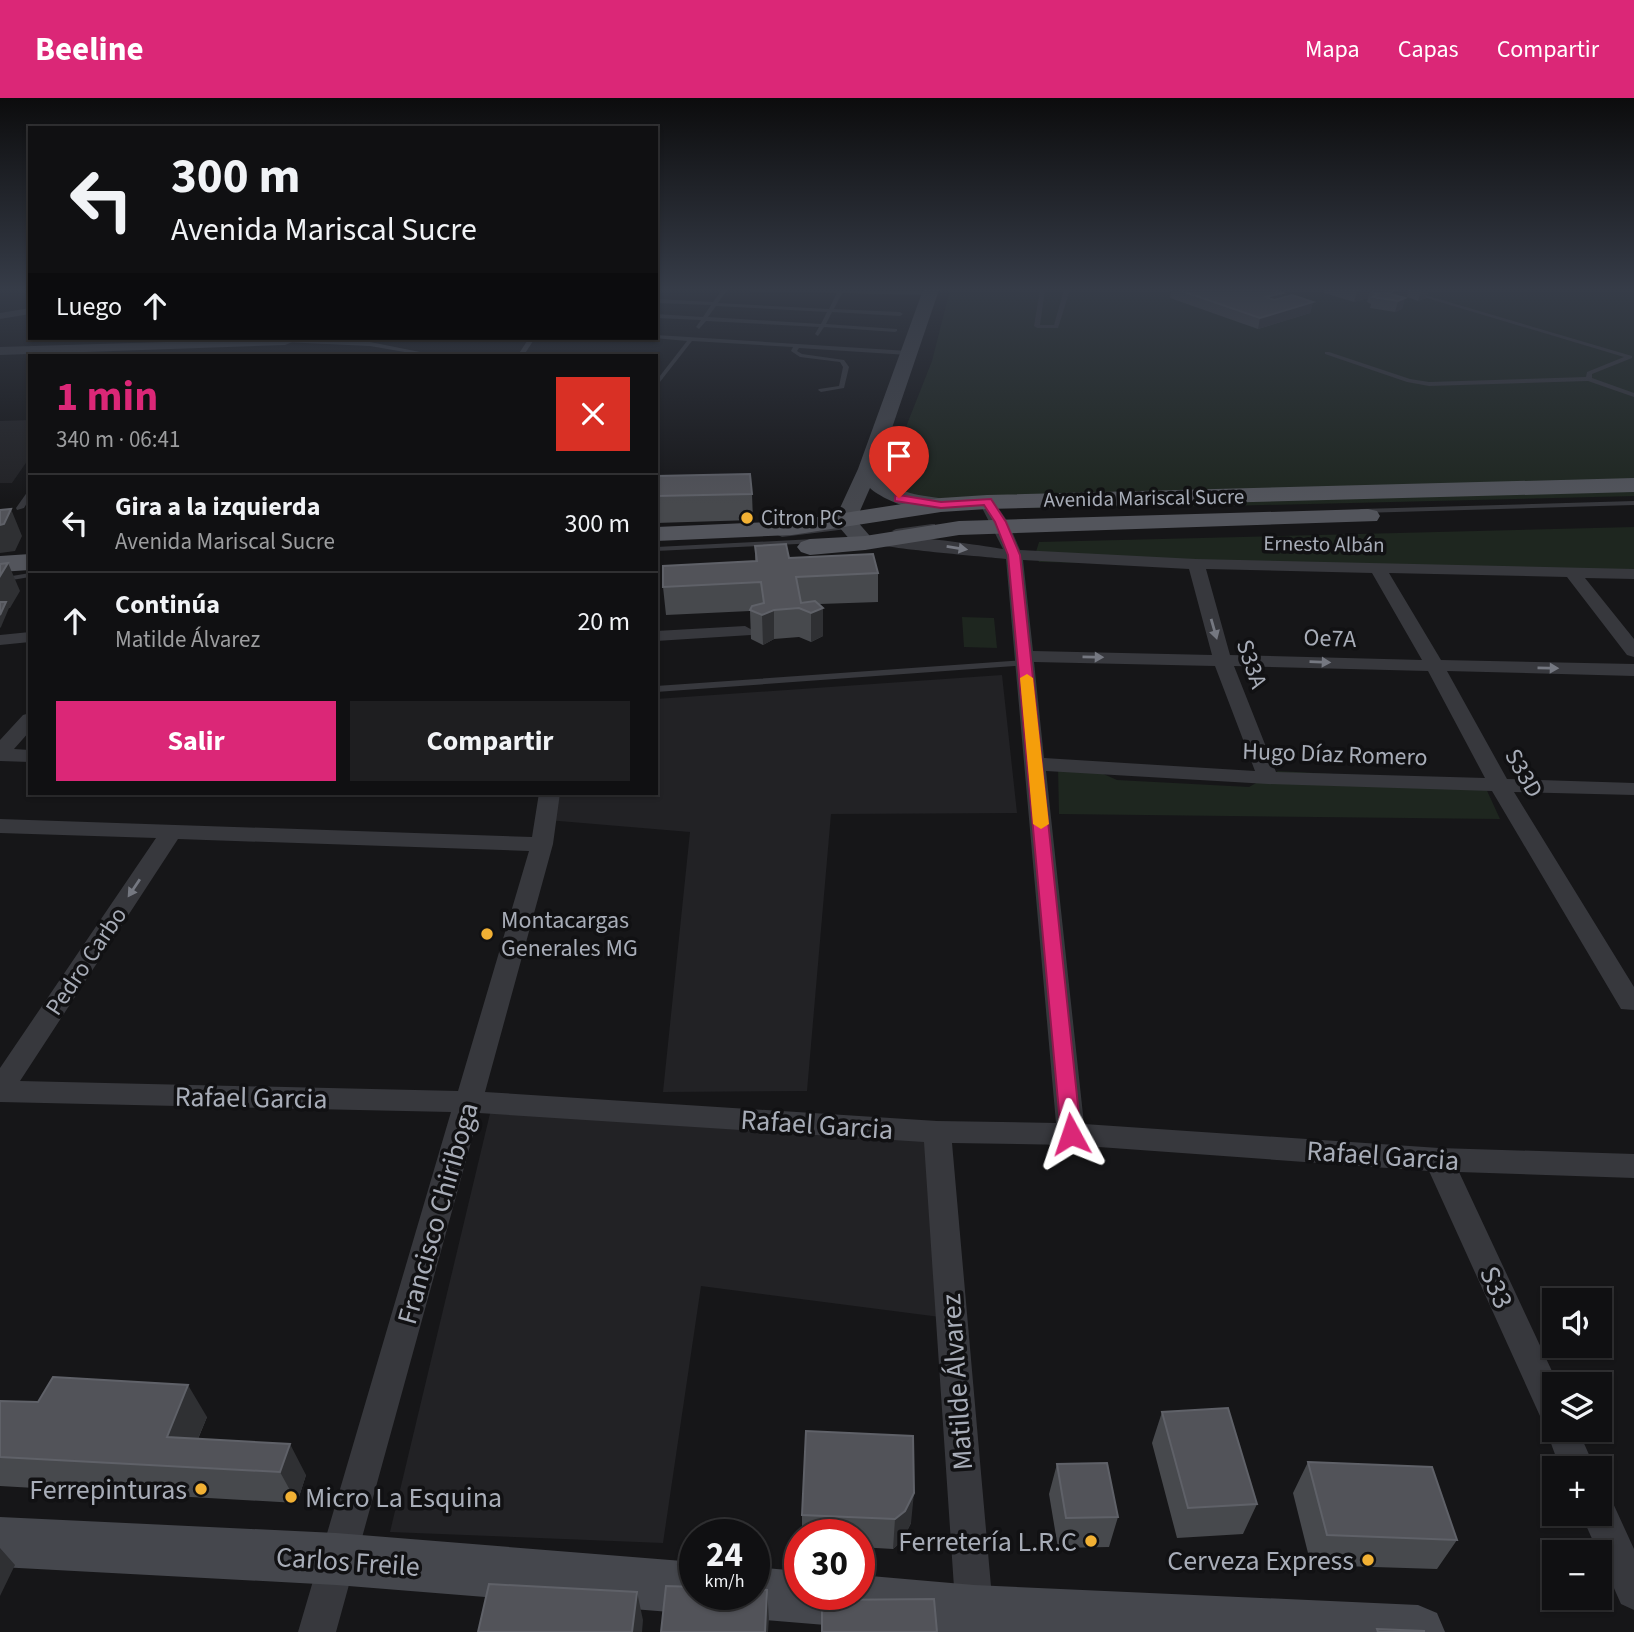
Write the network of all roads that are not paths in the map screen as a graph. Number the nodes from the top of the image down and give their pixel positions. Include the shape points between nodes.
1 (674, 362) edge
2 (842, 362) edge
3 (905, 362) edge
4 (1352, 362) edge
5 (1618, 362) edge
6 (1589, 379) junction
7 (658, 382) edge
8 (821, 390) dead end
9 (1634, 395) edge
10 (868, 469) junction
11 (1634, 485) edge
12 (1634, 491) edge
13 (28, 495) edge
14 (1634, 503) edge
15 (941, 505) junction
16 (20, 508) dead end
17 (1634, 509) edge
18 (995, 514) junction
19 (855, 532) junction
20 (658, 537) edge
21 (658, 549) edge
22 (1014, 555) junction
23 (658, 556) edge
24 (28, 562) edge
25 (1196, 564) junction
26 (0, 565) edge
27 (1377, 568) junction
28 (28, 569) edge
29 (0, 571) edge
30 (1571, 572) junction
31 (1634, 574) edge
32 (28, 578) edge
33 (0, 581) edge
34 (744, 631) dead end
35 (658, 636) edge
36 (15, 639) edge
37 (1634, 651) edge
38 (0, 656) edge
39 (1222, 659) junction
40 (1025, 660) junction
41 (1435, 666) junction
42 (1634, 670) edge
43 (658, 689) edge
44 (28, 721) edge
45 (0, 754) edge
46 (28, 756) edge
47 (1035, 764) junction
48 (1268, 778) junction
49 (1500, 786) junction
50 (1634, 789) edge
51 (550, 795) edge
52 (0, 826) edge
53 (172, 831) junction
54 (542, 844) junction
55 (1630, 1002) dead end
56 (0, 1091) edge
57 (470, 1102) junction
58 (937, 1132) junction
59 (1071, 1134) junction
60 (1439, 1160) junction
61 (1634, 1166) edge
62 (1542, 1387) edge
63 (1604, 1526) edge
64 (0, 1542) edge
65 (336, 1559) junction
66 (679, 1587) edge
67 (1634, 1591) edge
68 (770, 1595) edge
69 (975, 1621) edge
70 (317, 1632) edge
71 (1418, 1632) edge

1 - 7 lane
2 - 8 lane via 846,367 842,387
3 - 10 street
4 - 6 lane via 1429,384
5 - 6 lane via 1589,373
6 - 9 lane
10 - 15 street via 874,483 888,494
10 - 19 street
11 - 18 main road, Avenida Mariscal Sucre
12 - 18 lane
13 - 16 lane
14 - 18 lane
15 - 18 main road, Avenida Mariscal Sucre
15 - 19 main road, Avenida Mariscal Sucre
17 - 18 main road, Avenida Mariscal Sucre
18 - 19 main road, Avenida Mariscal Sucre via 922,532
18 - 22 street
19 - 20 main road, Avenida Mariscal Sucre via 792,528
19 - 21 lane
19 -> 22 street, Ernesto Albán
19 - 23 main road, Avenida Mariscal Sucre
22 - 25 street, Ernesto Albán
22 - 40 street
24 - 26 main road
25 - 27 street, Ernesto Albán
25 -> 39 street, S33A
27 - 30 street, Ernesto Albán
27 - 41 street, S33D
28 - 29 lane
30 - 31 street, Ernesto Albán
30 - 37 street
32 - 33 main road
34 - 35 street
36 - 38 street
40 -> 39 street, Oe7A
39 -> 41 street, Oe7A
39 - 48 street, S33A
40 - 43 lane
40 - 47 street
41 -> 42 street, Oe7A
41 - 49 street, S33D
44 - 45 street
45 - 46 street
47 - 48 street, Hugo Díaz Romero
47 - 59 street
48 - 49 street, Hugo Díaz Romero
49 - 50 street, Hugo Díaz Romero
49 - 55 street, S33D
51 - 54 street, Francisco Chiriboga
52 - 53 street
53 - 54 street
53 -> 56 street, Pedro Carbo
54 - 57 street, Francisco Chiriboga
56 - 57 street, Rafael Garcia
57 - 58 street, Rafael Garcia
57 - 65 street, Francisco Chiriboga
58 - 59 street, Rafael Garcia
58 - 69 street, Matilde Álvarez
59 - 60 street, Rafael Garcia
60 - 61 street, Rafael Garcia
60 - 62 street, S33
63 - 67 street
64 - 65 street, Carlos Freile
65 - 66 street, Carlos Freile
65 - 70 street, Francisco Chiriboga
68 - 69 street
69 - 71 street

